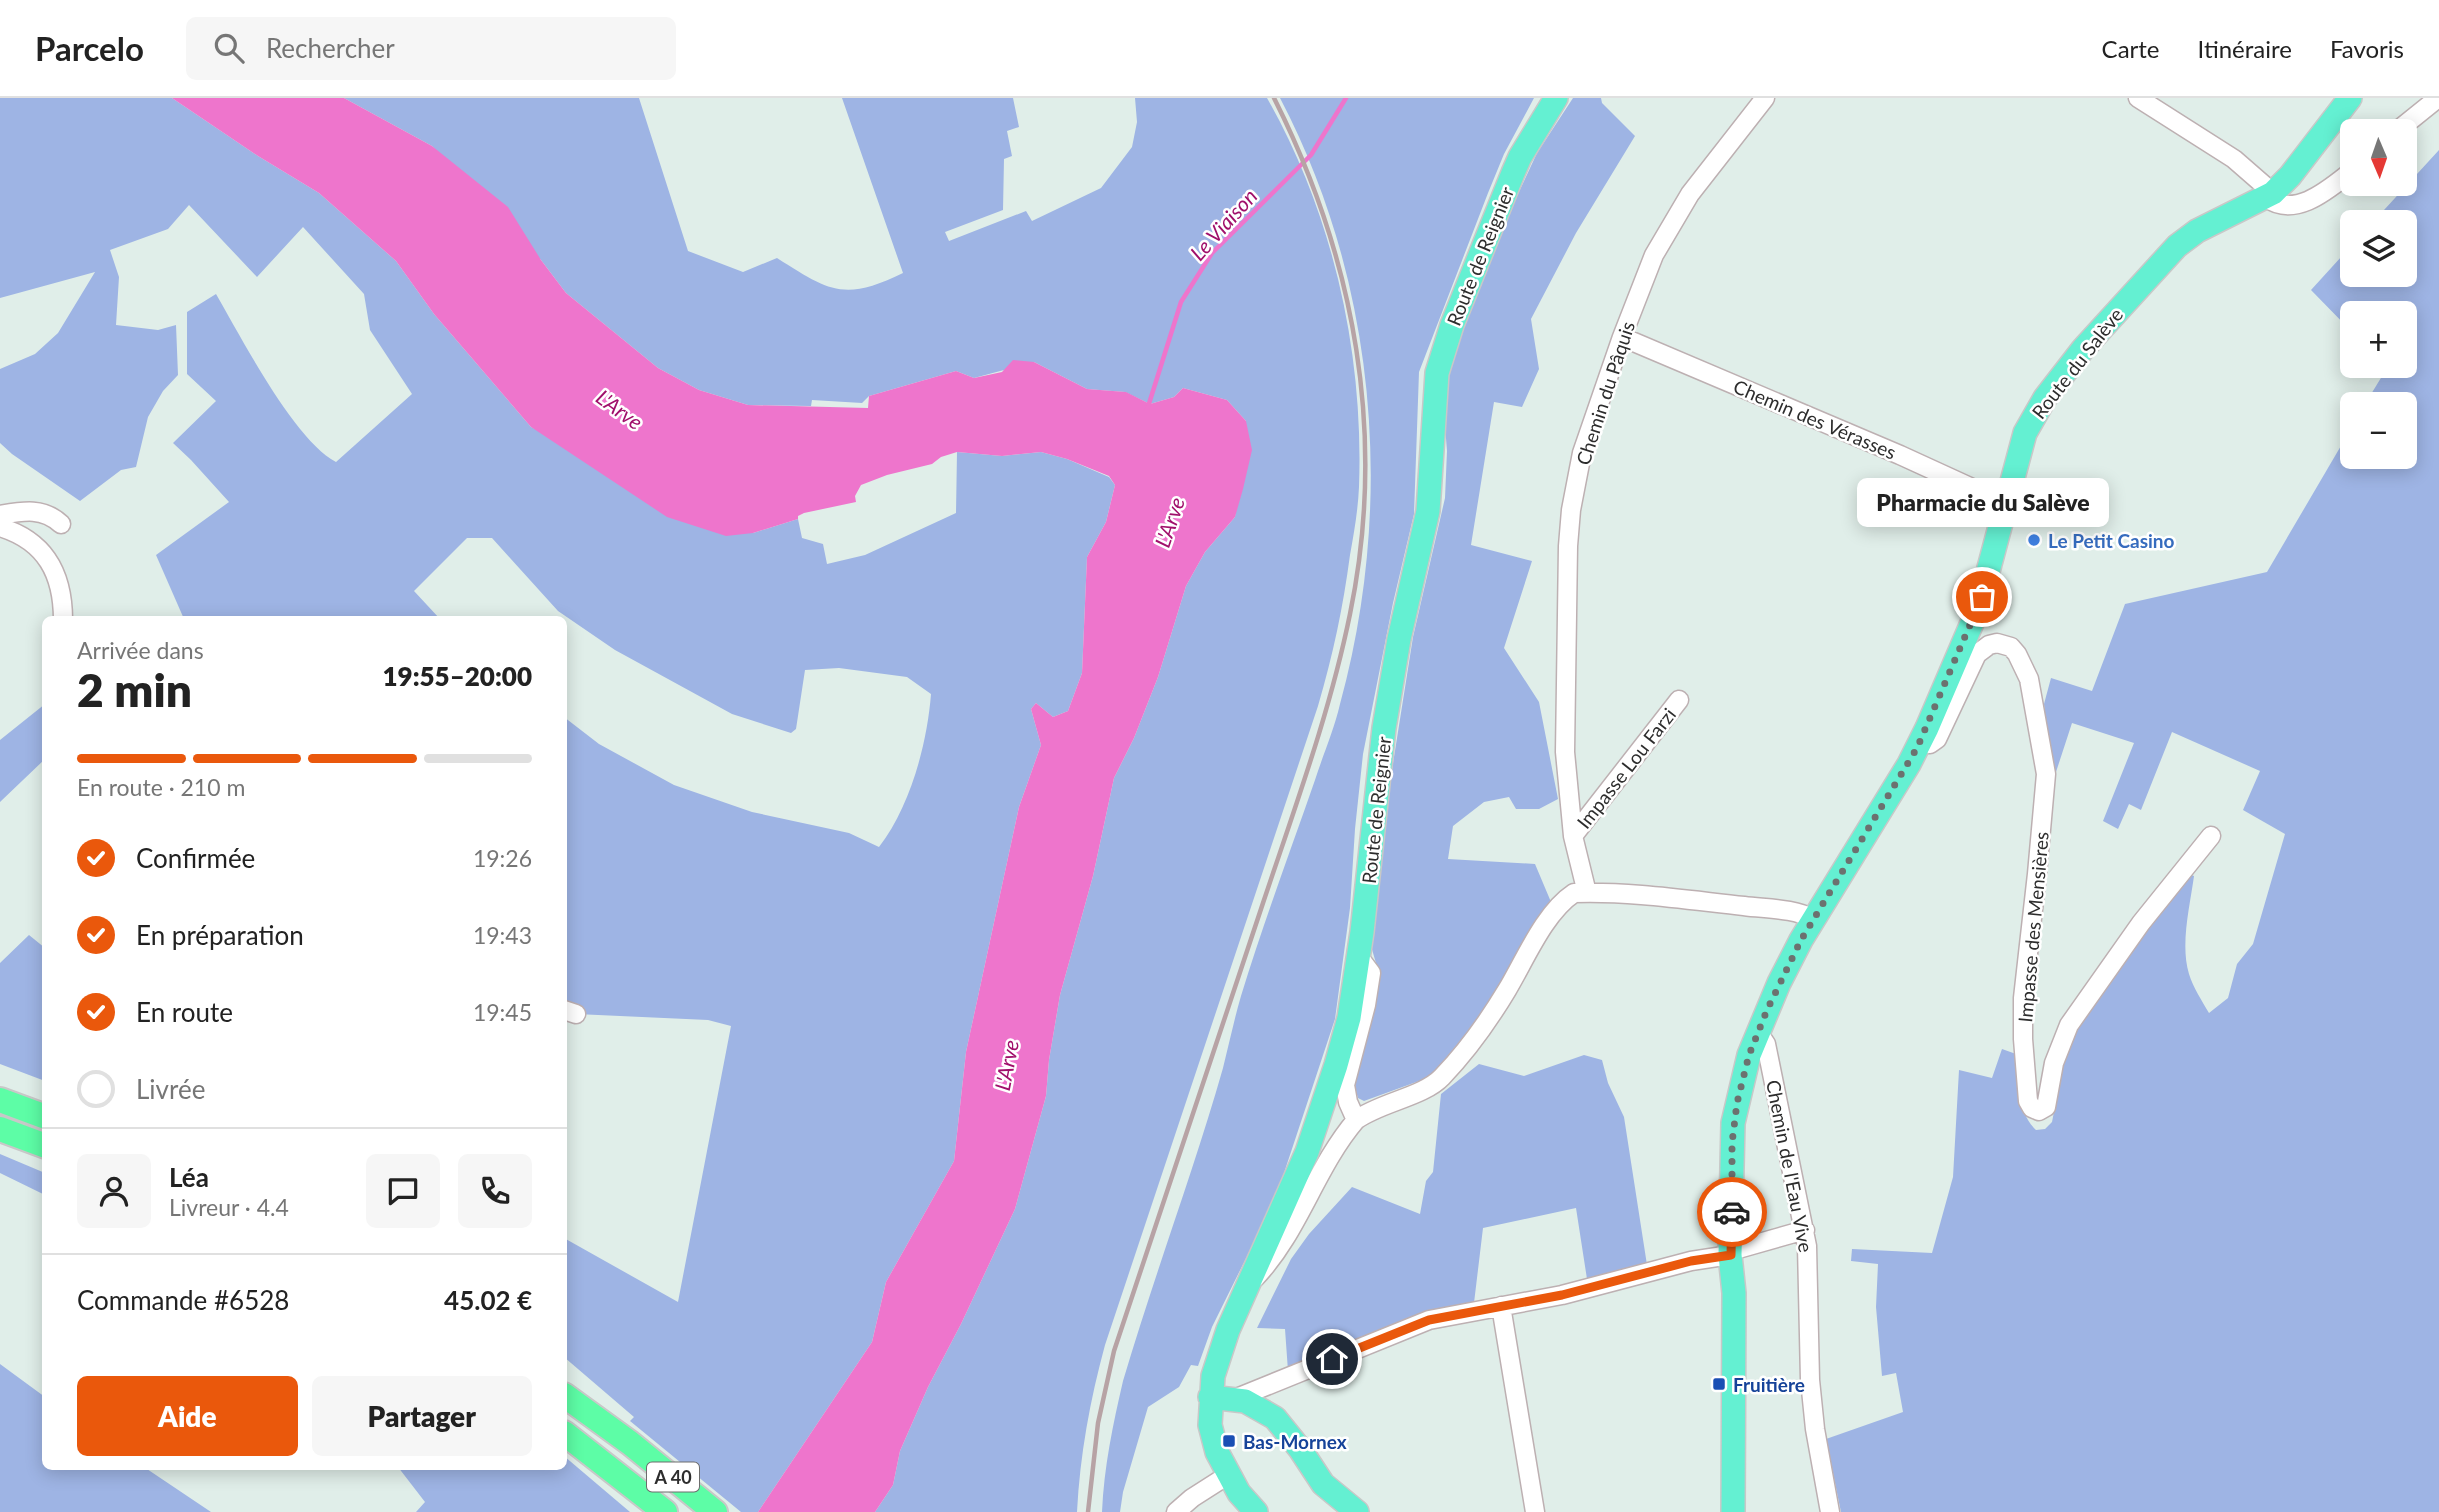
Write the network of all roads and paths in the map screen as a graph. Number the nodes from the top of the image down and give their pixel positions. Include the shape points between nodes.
1 (1556, 98) edge
2 (1765, 98) edge
3 (2138, 98) edge
4 (2350, 98) edge
5 (2438, 98) edge
6 (2412, 119) edge
7 (2340, 180) edge
8 (2269, 196) junction
9 (1622, 337) junction
10 (2007, 504) junction
11 (0, 515) edge
12 (61, 524) dead end
13 (0, 527) edge
14 (63, 616) edge
15 (1679, 700) dead end
16 (1921, 741) junction
17 (1573, 836) junction
18 (2211, 836) dead end
19 (1587, 893) junction
20 (1814, 919) junction
21 (1359, 957) junction
22 (1758, 1032) junction
23 (0, 1100) edge
24 (42, 1116) edge
25 (1356, 1121) junction
26 (0, 1129) edge
27 (42, 1145) edge
28 (1805, 1230) junction
29 (1731, 1253) junction
30 (1246, 1288) junction
31 (1502, 1306) junction
32 (567, 1397) edge
33 (1210, 1397) junction
34 (1234, 1399) junction
35 (567, 1435) edge
36 (1228, 1475) junction
37 (665, 1512) edge
38 (715, 1512) edge
39 (1176, 1512) edge
40 (1256, 1512) edge
41 (1357, 1512) edge
42 (1535, 1512) edge
43 (1733, 1512) edge
44 (1830, 1512) edge

1 - 21 main road, Route de Reignier via 1513,173 1437,373 1428,511 1384,728
2 - 9 street, Chemin du Pâquis via 1711,164 1668,230
3 - 8 street via 2234,159
4 - 8 main road, Route du Salève
5 - 6 street
7 - 8 street via 2302,203 2284,206
8 - 10 main road, Route du Salève via 2176,246 2083,349 2029,424
9 - 10 street, Chemin des Vérasses
9 - 17 street, Chemin du Pâquis via 1582,453 1570,525 1565,752
10 - 16 main road, Route du Salève via 1978,608
11 - 12 street via 41,512
13 - 14 street via 29,540 52,566 63,594
15 - 17 street, Impasse Lou Farzi
16 - 18 street, Impasse des Mensières via 1935,742 1983,648 2004,644 2017,654 2029,679 2046,774 2022,1039 2028,1101 2039,1111 2046,1107 2054,1063 2073,1018
16 - 20 main road, Route du Salève
17 - 19 street, Chemin du Pâquis
19 - 20 street via 1776,910
19 - 25 street via 1574,893 1551,916 1506,992 1442,1077
20 - 22 main road, Route du Salève via 1789,961
21 - 25 street via 1371,973 1345,1085
21 - 30 main road, Route de Reignier via 1349,1018 1322,1107 1293,1187
22 - 28 street, Chemin de l'Eau Vive via 1766,1044
22 - 29 main road, Route du Salève via 1733,1123
23 - 24 highway
25 - 30 street via 1337,1145 1273,1260
26 - 27 highway
28 - 29 street
28 - 44 street, Chemin de l'Eau Vive via 1810,1380
29 - 31 street
29 - 43 main road, Route du Salève via 1722,1291 1721,1332 1732,1417
30 - 33 main road, Route de Reignier via 1219,1352
31 - 34 street via 1429,1320
31 - 42 street
32 - 38 highway, A 40
33 - 34 main road
33 - 36 main road, Route de Reignier via 1213,1436
34 - 41 main road via 1254,1404 1275,1418 1323,1485
35 - 37 highway, A 40
36 - 39 street
36 - 40 main road, Route de Reignier

